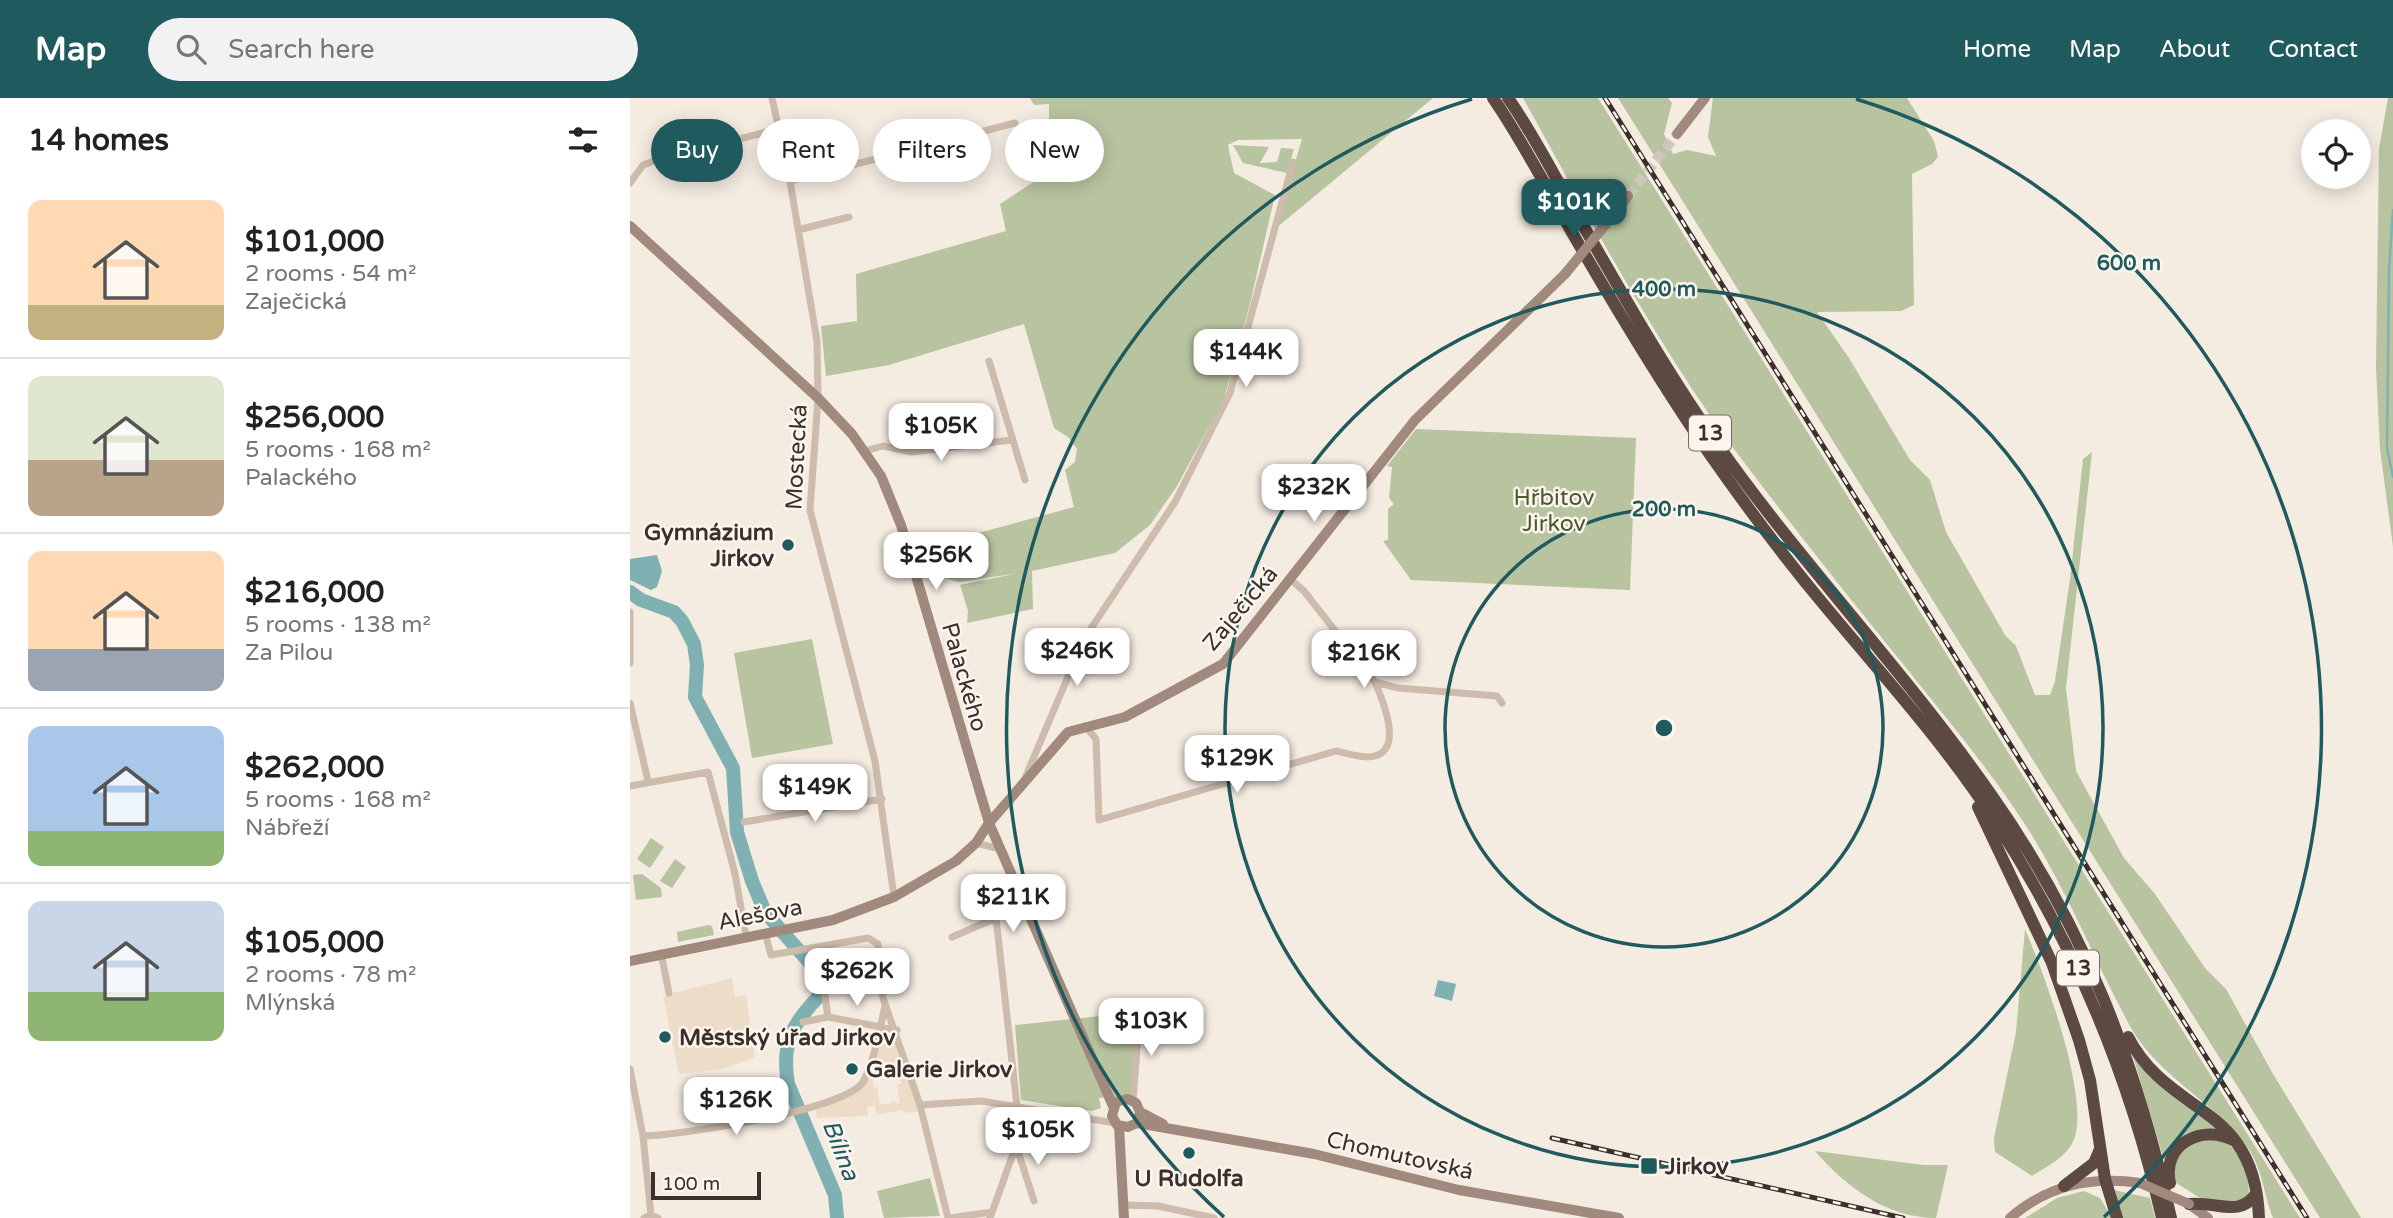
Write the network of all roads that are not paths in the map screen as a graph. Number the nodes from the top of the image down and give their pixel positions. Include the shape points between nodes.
1 (772, 98) edge
2 (1493, 98) edge
3 (1508, 98) edge
4 (1705, 98) edge
5 (776, 119) edge
6 (1005, 126) edge
7 (757, 134) edge
8 (1677, 134) tunnel mouth
9 (1293, 162) dead end
10 (859, 163) edge
11 (790, 182) edge
12 (630, 183) edge
13 (1628, 196) tunnel mouth
14 (849, 217) dead end
15 (630, 226) edge
16 (798, 230) junction
17 (989, 361) dead end
18 (818, 398) junction
19 (1012, 440) junction
20 (865, 451) junction
21 (1025, 480) dead end
22 (1290, 579) junction
23 (630, 612) edge
24 (630, 663) edge
25 (1375, 682) junction
26 (1502, 702) dead end
27 (630, 703) edge
28 (1084, 726) junction
29 (1939, 745) junction
30 (648, 781) junction
31 (630, 786) edge
32 (1020, 788) junction
33 (882, 799) junction
34 (744, 822) dead end
35 (989, 822) junction
36 (976, 843) junction
37 (1000, 849) junction
38 (894, 897) junction
39 (765, 933) junction
40 (746, 936) junction
41 (953, 937) dead end
42 (818, 948) junction
43 (661, 953) junction
44 (630, 961) edge
45 (669, 993) dead end
46 (885, 1004) junction
47 (1140, 1012) dead end
48 (2112, 1013) junction
49 (828, 1017) junction
50 (803, 1022) dead end
51 (881, 1027) junction
52 (897, 1030) junction
53 (1093, 1059) junction
54 (630, 1069) edge
55 (1128, 1100) junction
56 (920, 1105) junction
57 (1017, 1106) junction
58 (1112, 1109) junction
59 (1140, 1112) junction
60 (1091, 1119) junction
61 (1117, 1125) junction
62 (1134, 1125) junction
63 (1173, 1130) junction
64 (643, 1136) junction
65 (1015, 1142) junction
66 (2238, 1143) junction
67 (2101, 1145) junction
68 (1122, 1176) junction
69 (2105, 1179) junction
70 (2064, 1186) junction
71 (2257, 1190) junction
72 (1034, 1201) dead end
73 (1124, 1205) junction
74 (2194, 1207) junction
75 (991, 1215) edge
76 (1589, 1215) edge
77 (651, 1217) edge
78 (949, 1218) edge
79 (1124, 1218) edge
80 (1214, 1218) edge
81 (1619, 1218) edge
82 (2010, 1218) edge
83 (2117, 1218) edge
84 (2162, 1218) edge
85 (2173, 1218) edge
86 (2210, 1218) edge
87 (2259, 1218) edge

1 - 5 street, Mostecká
2 - 29 highway, 13 via 1642,351 1709,452 1823,604
3 - 48 highway, 13 via 1651,344 1718,445 2005,815 2072,928
4 - 8 street
6 - 10 street
7 - 12 street via 643,165
9 - 32 street via 1230,393 1175,502 1084,639
11 - 16 street, Mostecká
13 - 22 street, Zaječická, bridge via 1549,293 1415,420
14 - 16 street
15 - 18 street, Palackého
16 - 18 street, Mostecká via 817,341
17 - 19 street
18 - 20 street, Palackého
18 - 33 street, Mostecká via 810,510 861,700
19 - 20 street via 912,452 883,446
19 - 21 street
20 - 35 street, Palackého via 901,525
22 - 25 street via 1304,590
22 - 28 street, Zaječická via 1223,664 1125,717
23 - 24 street
25 - 26 street via 1497,696
25 - 28 street via 1390,736 1387,747 1376,755 1336,751 1099,820 1096,739
27 - 30 street
28 - 32 street, Zaječická via 1057,741
29 - 67 highway via 1978,806 2052,963 2080,1040
29 - 84 highway, 13 via 1996,822 2076,964 2120,1072
30 - 31 street
30 - 40 street via 708,772
32 - 35 street, Zaječická
33 - 34 street
33 - 38 street, Mostecká
35 - 36 street, Zaječická
35 - 37 street, Palackého
36 - 37 street
36 - 38 street, Zaječická via 939,872
37 - 53 street, Palackého
38 - 39 street, Alešova via 833,920
39 - 40 street, Alešova
39 - 42 street via 771,955
40 - 43 street, Alešova
41 - 57 street via 996,918
42 - 46 street via 867,938 877,944
42 - 49 street
43 - 44 street, Alešova
43 - 45 street
46 - 51 street
46 - 52 street
47 - 55 street
48 - 66 highway via 2145,1063
48 - 85 highway, 13
49 - 50 street
49 - 51 street
51 - 52 street
51 - 64 street via 862,1083 832,1103 773,1117
52 - 56 street
53 - 55 street, Palackého via 1111,1088
53 - 58 street, Palackého
54 - 64 street
55 - 58 street, Chomutovská
55 - 59 street
56 - 57 street, Chomutovská via 981,1101
56 - 78 street
57 - 60 street, Chomutovská
57 - 65 street
58 - 60 street, Chomutovská
58 - 61 street
59 - 62 street
59 - 63 street, Chomutovská
60 - 61 street, Chomutovská
61 - 62 street, Chomutovská
61 - 68 street
62 - 63 street, Chomutovská
62 - 68 street via 1125,1144
63 - 76 street, Chomutovská via 1314,1154 1420,1182
64 - 77 street
65 - 72 street
65 - 75 street
66 - 71 highway via 2253,1169
66 - 85 highway via 2203,1134 2176,1149 2168,1174
67 - 69 highway
67 - 70 highway via 2094,1163
68 - 73 street
69 - 70 street
69 - 74 street, bridge via 2140,1183
69 - 83 highway
70 - 82 street
71 - 74 highway via 2249,1210 2234,1217 2200,1202
71 - 87 highway
73 - 79 street
73 - 80 street via 1158,1206
74 - 86 street
75 - 78 street
76 - 81 street, Chomutovská

